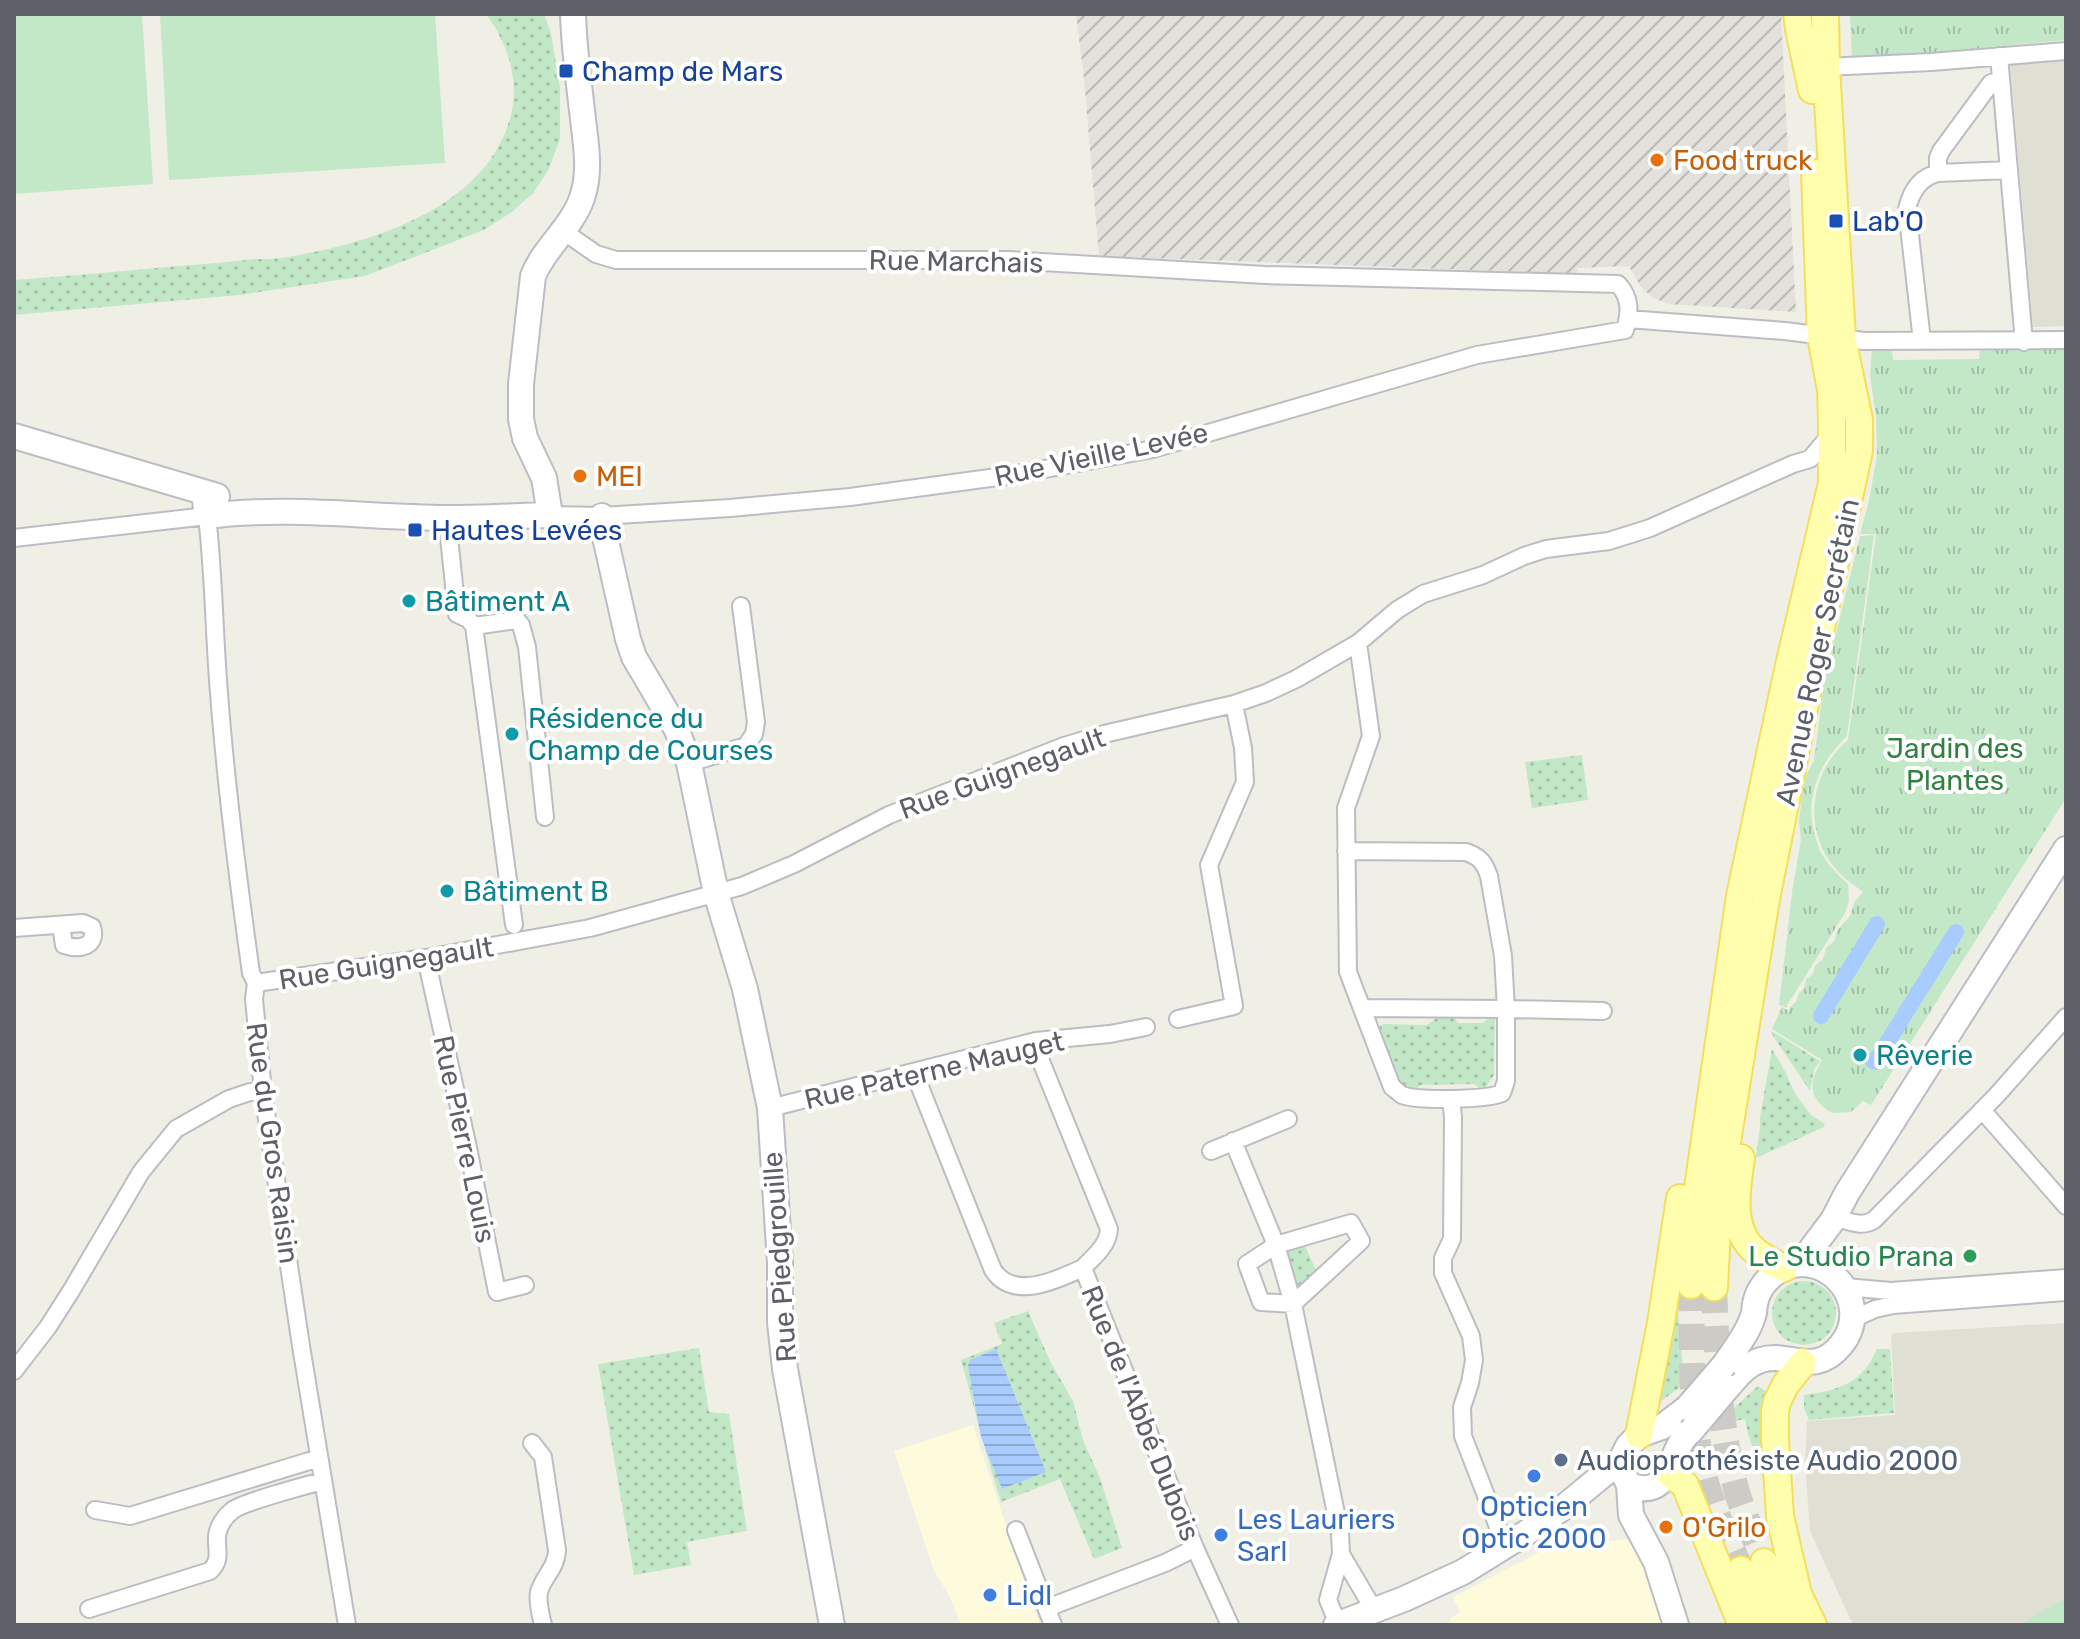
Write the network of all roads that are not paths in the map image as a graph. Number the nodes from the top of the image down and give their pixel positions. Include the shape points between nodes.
1 (573, 14) edge
2 (1797, 14) edge
3 (1821, 17) edge
4 (2066, 51) edge
5 (1999, 56) junction
6 (1826, 67) junction
7 (2001, 80) junction
8 (1812, 90) junction
9 (2009, 170) junction
10 (1938, 173) junction
11 (563, 231) junction
12 (1628, 319) junction
13 (1832, 337) junction
14 (2066, 340) edge
15 (1922, 341) junction
16 (2024, 342) junction
17 (1833, 432) junction
18 (14, 436) edge
19 (1810, 459) junction
20 (1832, 483) junction
21 (206, 504) junction
22 (550, 515) junction
23 (602, 516) junction
24 (447, 518) junction
25 (14, 538) edge
26 (741, 606) dead end
27 (474, 626) junction
28 (1358, 643) junction
29 (1234, 704) junction
30 (689, 763) junction
31 (545, 817) dead end
32 (2066, 849) edge
33 (1346, 851) junction
34 (716, 893) junction
35 (1753, 898) junction
36 (61, 925) dead end
37 (514, 925) dead end
38 (14, 928) edge
39 (426, 958) junction
40 (256, 983) junction
41 (1250, 993) dead end
42 (1232, 994) junction
43 (1362, 1008) junction
44 (1506, 1009) junction
45 (1603, 1011) dead end
46 (2066, 1017) edge
47 (1178, 1019) dead end
48 (1146, 1027) dead end
49 (1036, 1041) junction
50 (914, 1072) junction
51 (263, 1092) junction
52 (1451, 1099) junction
53 (770, 1108) junction
54 (1982, 1110) junction
55 (1288, 1119) dead end
56 (1233, 1141) junction
57 (1211, 1151) dead end
58 (2066, 1206) edge
59 (1834, 1219) junction
60 (1276, 1245) junction
61 (1792, 1266) junction
62 (1083, 1268) junction
63 (2066, 1278) edge
64 (1839, 1281) junction
65 (525, 1285) dead end
66 (1703, 1286) tunnel mouth
67 (2066, 1292) edge
68 (1293, 1304) junction
69 (1853, 1319) junction
70 (1803, 1363) junction
71 (14, 1371) edge
72 (1727, 1376) junction
73 (1689, 1419) junction
74 (1639, 1435) junction
75 (532, 1443) dead end
76 (319, 1458) junction
77 (1621, 1460) junction
78 (1669, 1473) junction
79 (323, 1481) junction
80 (1629, 1485) junction
81 (95, 1510) dead end
82 (1016, 1530) dead end
83 (1516, 1539) junction
84 (1195, 1548) junction
85 (1341, 1554) junction
86 (1047, 1608) junction
87 (89, 1609) dead end
88 (1374, 1610) junction
89 (1337, 1624) edge
90 (347, 1625) edge
91 (543, 1625) edge
92 (832, 1625) edge
93 (1053, 1625) edge
94 (1230, 1625) edge
95 (1676, 1625) edge
96 (1742, 1625) edge
97 (1767, 1625) edge
98 (1788, 1625) edge
99 (1813, 1625) edge

1 - 11 street via 587,179 581,202
2 - 8 main road
3 - 6 main road, Avenue Roger Secrétain
3 - 8 main road, Avenue Roger Secrétain
4 - 5 street
5 - 6 street
5 - 7 street
6 - 13 main road, Avenue Roger Secrétain
7 - 9 street
7 - 10 street via 1991,83 1941,151
8 - 13 main road, Avenue Roger Secrétain
9 - 10 street
9 - 16 street
10 - 15 street via 1928,175 1914,190 1907,209
11 - 12 street, Rue Marchais via 596,254 616,260 1008,260 1265,275 1618,284 1626,292
11 - 22 street via 533,276 521,384 521,429 544,478
12 - 13 street
12 - 23 street, Rue Vieille Levée via 1625,330 1477,355 1153,449 850,497
13 - 15 street
13 - 17 main road, Avenue Roger Secrétain
13 - 35 main road, Avenue Roger Secrétain via 1859,420 1859,451 1811,674
14 - 16 street
15 - 16 street
17 - 19 street, Rue Guignegault
17 - 20 main road, Avenue Roger Secrétain
18 - 21 street, Rue Vieille Levée
19 - 20 street
19 - 28 street, Rue Guignegault via 1650,528 1609,541 1546,549 1423,594
20 - 35 main road, Avenue Roger Secrétain via 1788,670
21 - 24 street, Rue Vieille Levée
21 - 25 street
21 - 40 street, Rue du Gros Raisin via 225,766
22 - 23 street, Rue Vieille Levée
22 - 24 street, Rue Vieille Levée
23 - 30 street, Rue Piedgrouille via 634,657 677,730
24 - 27 street via 457,614
26 - 30 street via 754,734 746,746
27 - 31 street via 517,620 521,625
27 - 37 street
28 - 29 street, Rue Guignegault via 1296,679
28 - 33 street via 1371,736 1346,808
29 - 34 street, Rue Guignegault via 1064,746 889,815 794,864
29 - 42 street via 1245,782 1209,865
30 - 34 street, Rue Piedgrouille
32 - 59 street
33 - 43 street via 1348,972
33 - 44 street via 1466,852 1485,863 1503,956
34 - 39 street, Rue Guignegault via 590,928
34 - 53 street, Rue Piedgrouille via 745,989
35 - 61 main road via 1746,1129 1737,1214 1745,1241 1761,1256
35 - 66 main road, Avenue Roger Secrétain
35 - 74 main road via 1693,1110
36 - 38 street
39 - 40 street, Rue Guignegault
39 - 65 street, Rue Pierre Louis via 497,1292
40 - 51 street, Rue du Gros Raisin
41 - 42 street
42 - 47 street via 1234,1006
43 - 44 street
43 - 52 street via 1392,1087 1403,1096
44 - 45 street
44 - 52 street via 1502,1093
46 - 54 street
48 - 49 street, Rue Paterne Mauget
49 - 50 street, Rue Paterne Mauget
49 - 62 street via 1109,1229 1103,1247
50 - 53 street, Rue Paterne Mauget
50 - 62 street, Rue de l'Abbé Dubois via 997,1277 1013,1285 1035,1286
51 - 71 street via 229,1099 176,1129 141,1172 71,1291
51 - 76 street, Rue du Gros Raisin
52 - 83 street via 1452,1239 1443,1273 1471,1336 1474,1360 1462,1407 1463,1436 1500,1532
53 - 92 street, Rue Piedgrouille via 785,1369
54 - 58 street
54 - 59 street via 1870,1223
55 - 56 street
56 - 57 street
56 - 60 street
59 - 61 street
59 - 64 street via 1831,1247
60 - 68 street
60 - 68 street via 1247,1264 1261,1302
60 - 68 street via 1351,1223 1361,1241
61 - 64 street via 1812,1265
61 - 72 street via 1774,1274 1759,1292
62 - 84 street, Rue de l'Abbé Dubois
63 - 64 street via 1891,1291
64 - 69 street via 1851,1302
67 - 69 street via 1893,1305
68 - 85 street
69 - 70 street via 1831,1355
70 - 72 street via 1773,1357
70 - 99 main road via 1777,1402 1775,1439 1780,1516 1798,1594
72 - 73 street, bridge
73 - 74 street
73 - 78 street
74 - 77 street
75 - 91 street via 543,1457 557,1550 539,1596
76 - 79 street, Rue du Gros Raisin
76 - 81 street via 130,1516
77 - 80 street
77 - 83 street
78 - 80 street via 1655,1485
78 - 96 main road via 1685,1485
79 - 87 street via 235,1508 220,1526 218,1557 210,1571
79 - 90 street, Rue du Gros Raisin
80 - 83 street
80 - 95 street via 1631,1515 1656,1562
82 - 86 street
83 - 88 street via 1463,1572
84 - 86 street
84 - 94 street, Rue de l'Abbé Dubois
85 - 88 street
85 - 89 street via 1328,1600
86 - 93 street
88 - 89 street
97 - 98 main road via 1752,1566

